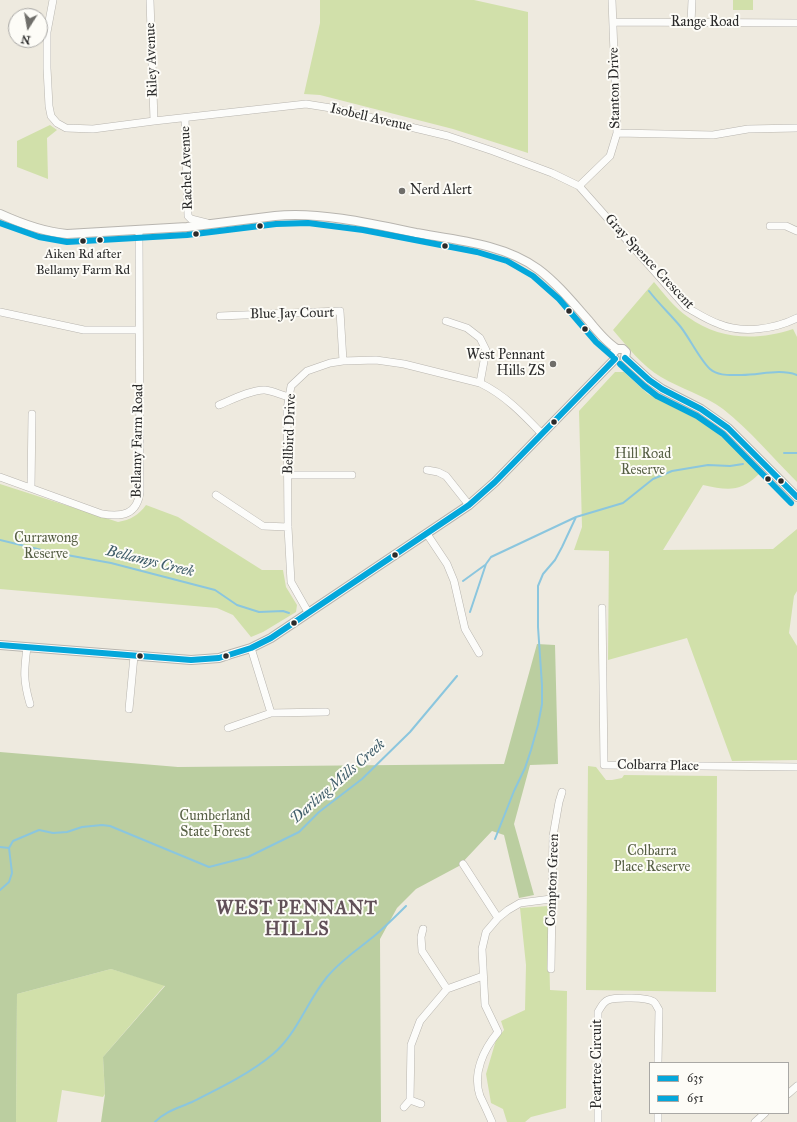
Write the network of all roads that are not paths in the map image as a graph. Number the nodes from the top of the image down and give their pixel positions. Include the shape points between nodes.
1 (53, 0) edge
2 (150, 0) edge
3 (612, 0) edge
4 (692, 0) edge
5 (613, 22) junction
6 (691, 23) junction
7 (797, 23) edge
8 (185, 118) junction
9 (154, 120) junction
10 (797, 128) edge
11 (617, 133) junction
12 (579, 186) junction
13 (0, 214) edge
14 (212, 225) junction
15 (770, 226) dead end
16 (139, 230) junction
17 (797, 231) edge
18 (0, 312) edge
19 (220, 316) dead end
20 (797, 318) edge
21 (446, 321) dead end
22 (139, 330) junction
23 (617, 348) junction
24 (615, 358) junction
25 (626, 358) junction
26 (343, 361) junction
27 (480, 383) junction
28 (289, 397) junction
29 (219, 405) dead end
30 (32, 414) dead end
31 (542, 434) junction
32 (427, 470) dead end
33 (288, 475) junction
34 (352, 475) dead end
35 (0, 477) edge
36 (32, 488) junction
37 (216, 495) dead end
38 (797, 498) edge
39 (469, 505) junction
40 (288, 527) junction
41 (427, 534) junction
42 (602, 608) dead end
43 (308, 612) junction
44 (0, 645) edge
45 (27, 647) junction
46 (251, 648) junction
47 (479, 653) dead end
48 (134, 656) junction
49 (30, 704) dead end
50 (129, 709) dead end
51 (326, 712) dead end
52 (271, 713) junction
53 (228, 728) dead end
54 (797, 767) edge
55 (562, 792) dead end
56 (463, 864) dead end
57 (551, 899) junction
58 (498, 918) junction
59 (423, 929) dead end
60 (551, 969) dead end
61 (483, 976) junction
62 (448, 989) junction
63 (658, 1062) edge
64 (797, 1086) edge
65 (789, 1093) edge
66 (410, 1100) junction
67 (421, 1104) dead end
68 (404, 1108) dead end
69 (765, 1114) edge
70 (492, 1122) edge
71 (598, 1122) edge
72 (755, 1122) edge

1 - 9 street, Isobell Avenue via 47,32 51,116 66,128 93,129
2 - 9 street, Riley Avenue
3 - 5 street, Stanton Drive
4 - 6 street
5 - 6 street, Range Road
5 - 11 street, Stanton Drive
6 - 7 street, Range Road
8 - 9 street, Isobell Avenue
8 - 12 street, Isobell Avenue via 306,104 331,108 448,136 552,173
8 - 14 street, Rachel Avenue via 188,216
10 - 11 street via 748,129 713,135
11 - 12 street, Stanton Drive via 610,156
12 - 20 street, Gray Spence Crescent via 686,307 720,325 742,329 764,329 786,324
13 - 16 street via 34,228 56,233
14 - 16 street
14 - 23 street via 288,214 302,215 395,228 488,247 516,257 540,271 610,344
15 - 17 street via 786,226
16 - 22 street, Bellamy Farm Road
18 - 22 street via 84,330
19 - 26 street, Blue Jay Court via 340,312
21 - 27 street via 467,328 480,338 486,350
22 - 36 street, Bellamy Farm Road via 140,492 136,507 116,516 102,514
23 - 24 street
23 - 25 street via 625,350
24 - 25 street via 620,361
24 - 31 street
25 - 38 street via 662,389 701,409 728,428
26 - 27 street, Bellbird Drive via 376,360 404,364
26 - 28 street, Bellbird Drive via 308,371 291,386
27 - 31 street, Bellbird Drive via 504,397
28 - 29 street via 263,390 238,396
28 - 33 street, Bellbird Drive
30 - 36 street
31 - 39 street
32 - 39 street via 446,476
33 - 34 street
33 - 40 street, Bellbird Drive
35 - 36 street, Bellamy Farm Road
37 - 40 street via 263,526
39 - 41 street
40 - 43 street, Bellbird Drive via 291,582
41 - 43 street
41 - 47 street via 447,564 454,581 465,629
42 - 54 street, Colbarra Place via 604,765
43 - 46 street via 271,638
44 - 45 street
45 - 48 street
45 - 49 street via 24,677
46 - 48 street via 219,658 205,659
46 - 52 street
48 - 50 street
51 - 52 street
52 - 53 street
55 - 57 street, Compton Green via 553,836
56 - 58 street
57 - 58 street via 520,904
57 - 60 street, Compton Green
58 - 61 street via 486,932 482,949
59 - 62 street via 422,951
61 - 62 street
61 - 70 street via 484,1005 498,1032 483,1053 477,1073 480,1094
62 - 66 street via 420,1022 411,1045
63 - 71 street, Peartree Circuit via 659,1010 655,1002 643,998 609,999 604,1002 598,1012
64 - 65 street
66 - 67 street
66 - 68 street
69 - 72 street

